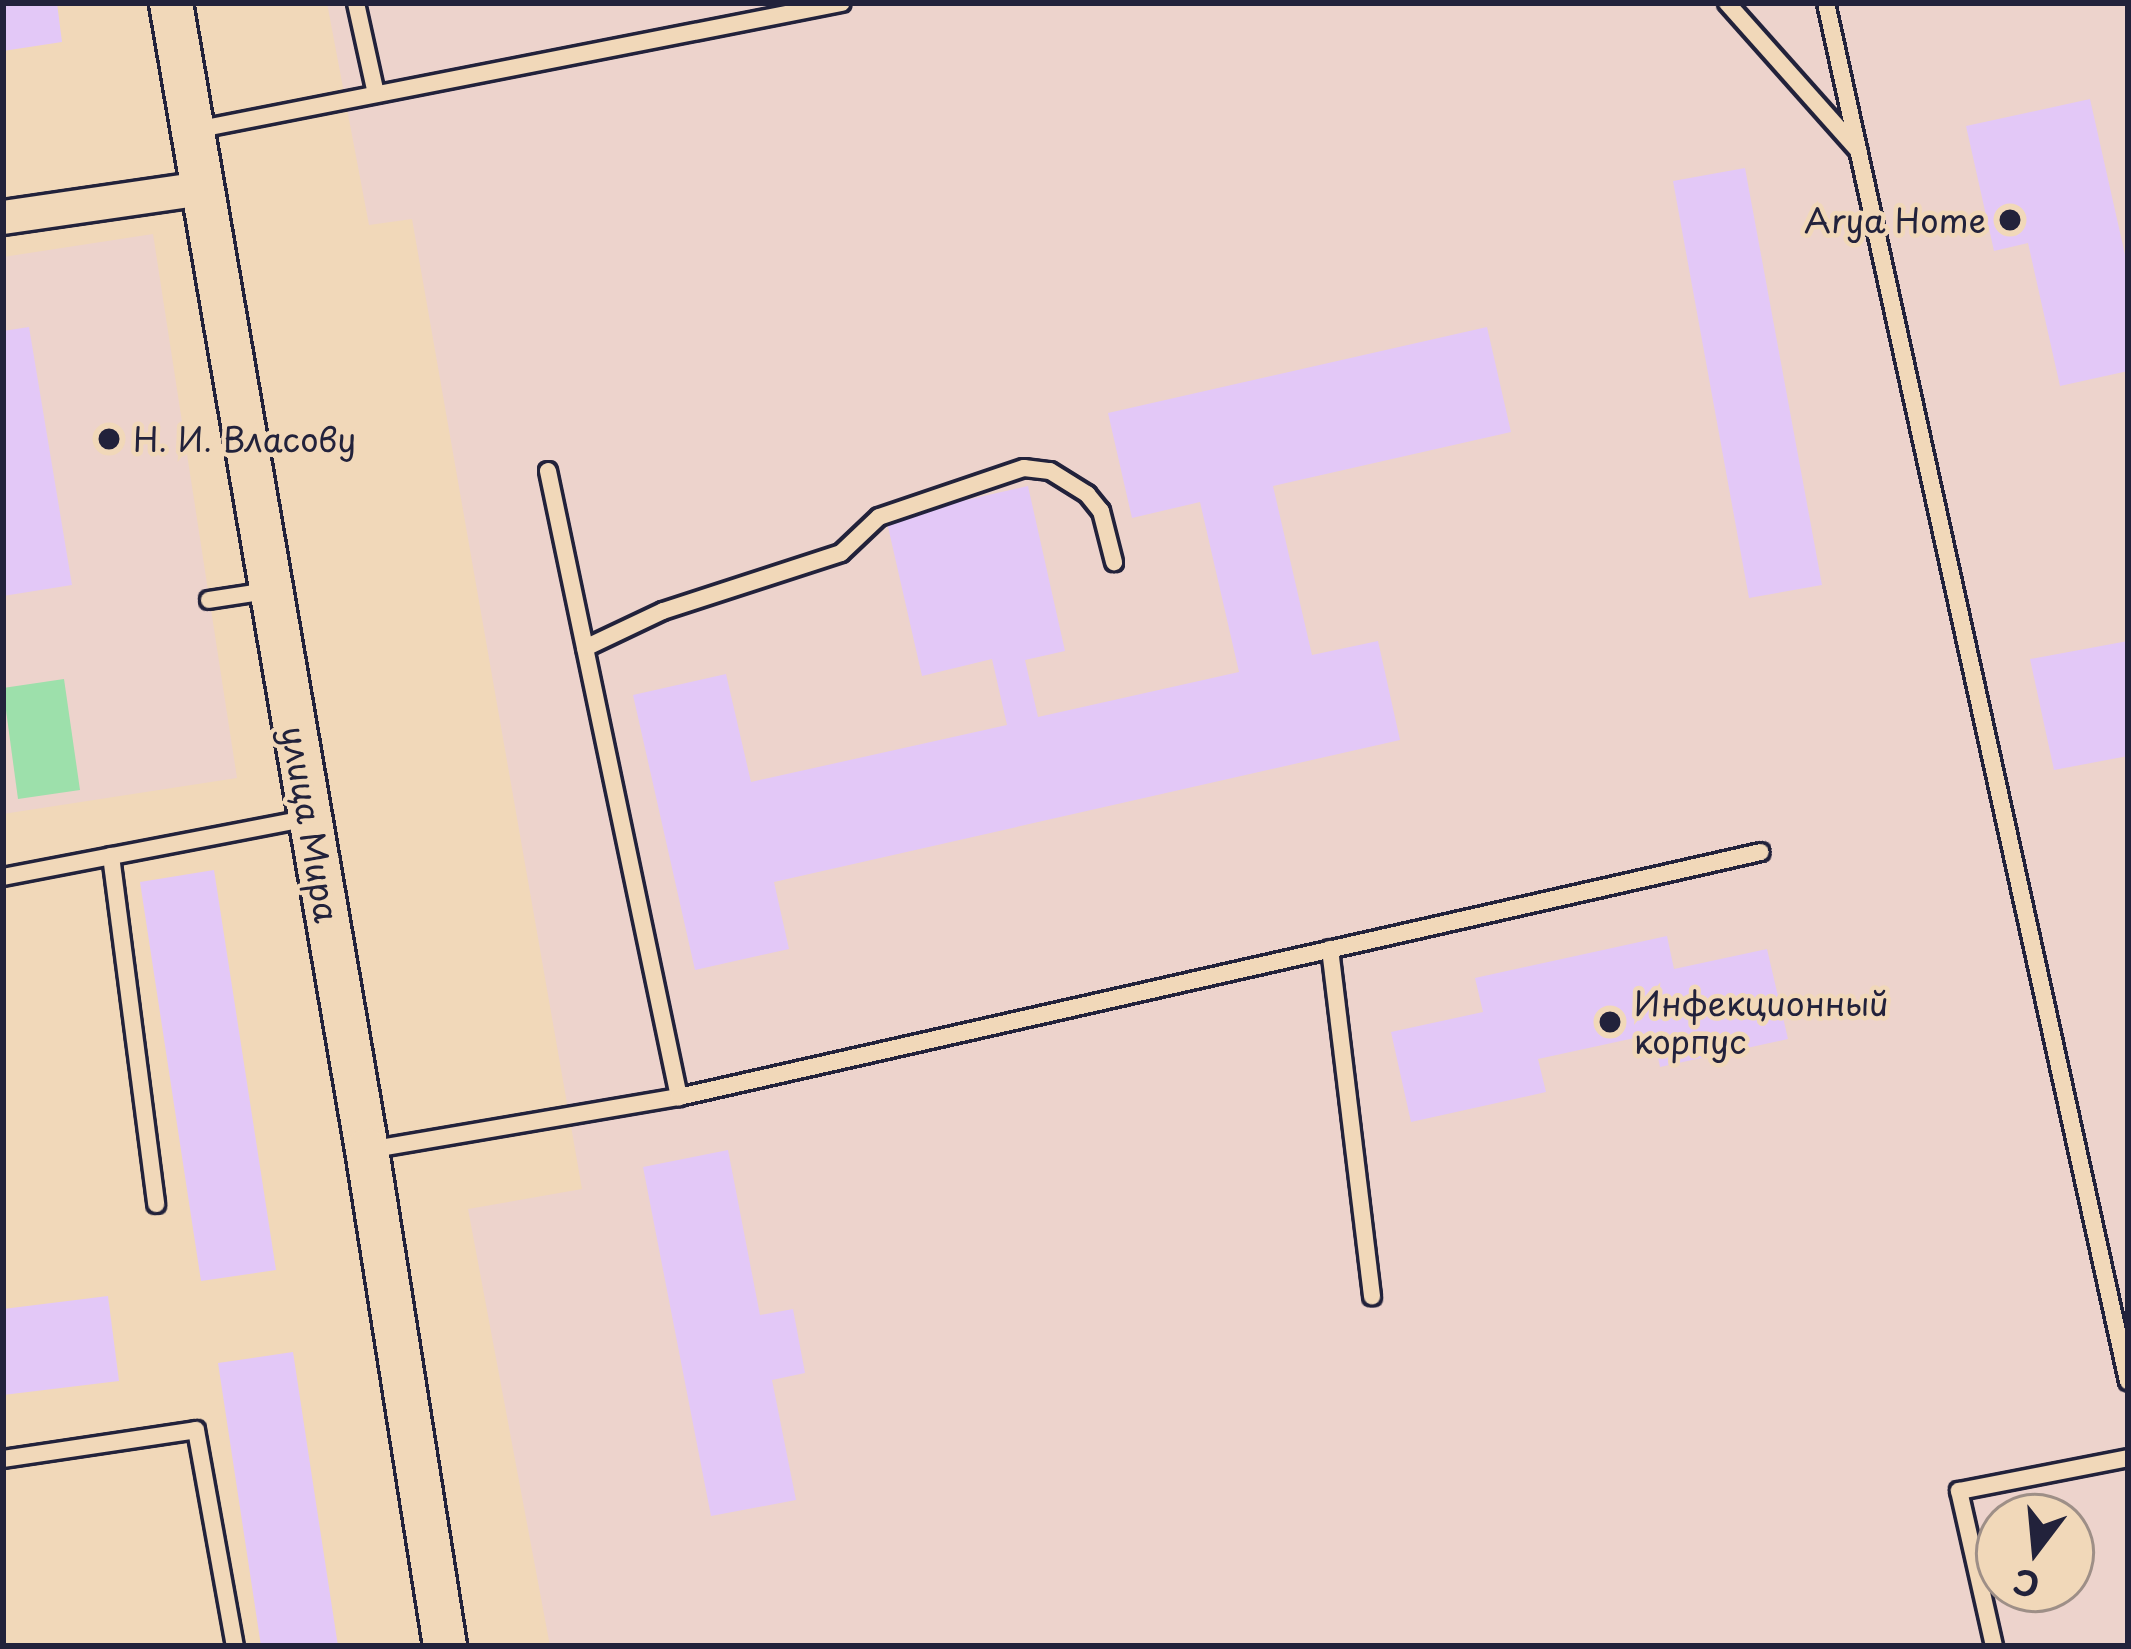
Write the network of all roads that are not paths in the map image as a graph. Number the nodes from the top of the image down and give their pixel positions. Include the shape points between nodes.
1 (171, 3) edge
2 (356, 3) edge
3 (842, 3) edge
4 (1726, 3) edge
5 (1826, 3) edge
6 (376, 94) junction
7 (192, 131) junction
8 (1861, 153) junction
9 (202, 188) junction
10 (3, 217) edge
11 (548, 471) dead end
12 (1114, 562) dead end
13 (271, 590) junction
14 (209, 600) dead end
15 (585, 648) junction
16 (310, 818) junction
17 (1761, 853) dead end
18 (111, 856) junction
19 (3, 877) edge
20 (1330, 950) junction
21 (679, 1097) junction
22 (368, 1150) junction
23 (157, 1204) dead end
24 (1372, 1296) dead end
25 (2128, 1381) edge
26 (2128, 1458) edge
27 (3, 1459) edge
28 (236, 1646) edge
29 (445, 1646) edge
30 (1994, 1646) edge

1 - 7 street, улица Мира
2 - 6 lane
3 - 6 lane
4 - 8 lane
5 - 8 lane
6 - 7 lane
7 - 9 street, улица Мира
8 - 25 lane
9 - 10 street
9 - 13 street, улица Мира
11 - 15 lane
12 - 15 lane via 1101,511 1087,494 1050,471 1024,468 879,517 841,553 663,611
13 - 14 lane
13 - 16 street, улица Мира
15 - 21 lane
16 - 18 lane
16 - 22 street, улица Мира
17 - 20 lane
18 - 19 lane
18 - 23 lane
20 - 21 lane
20 - 24 lane
21 - 22 lane
22 - 29 street, улица Мира
26 - 30 lane via 1959,1491
27 - 28 lane via 196,1430

